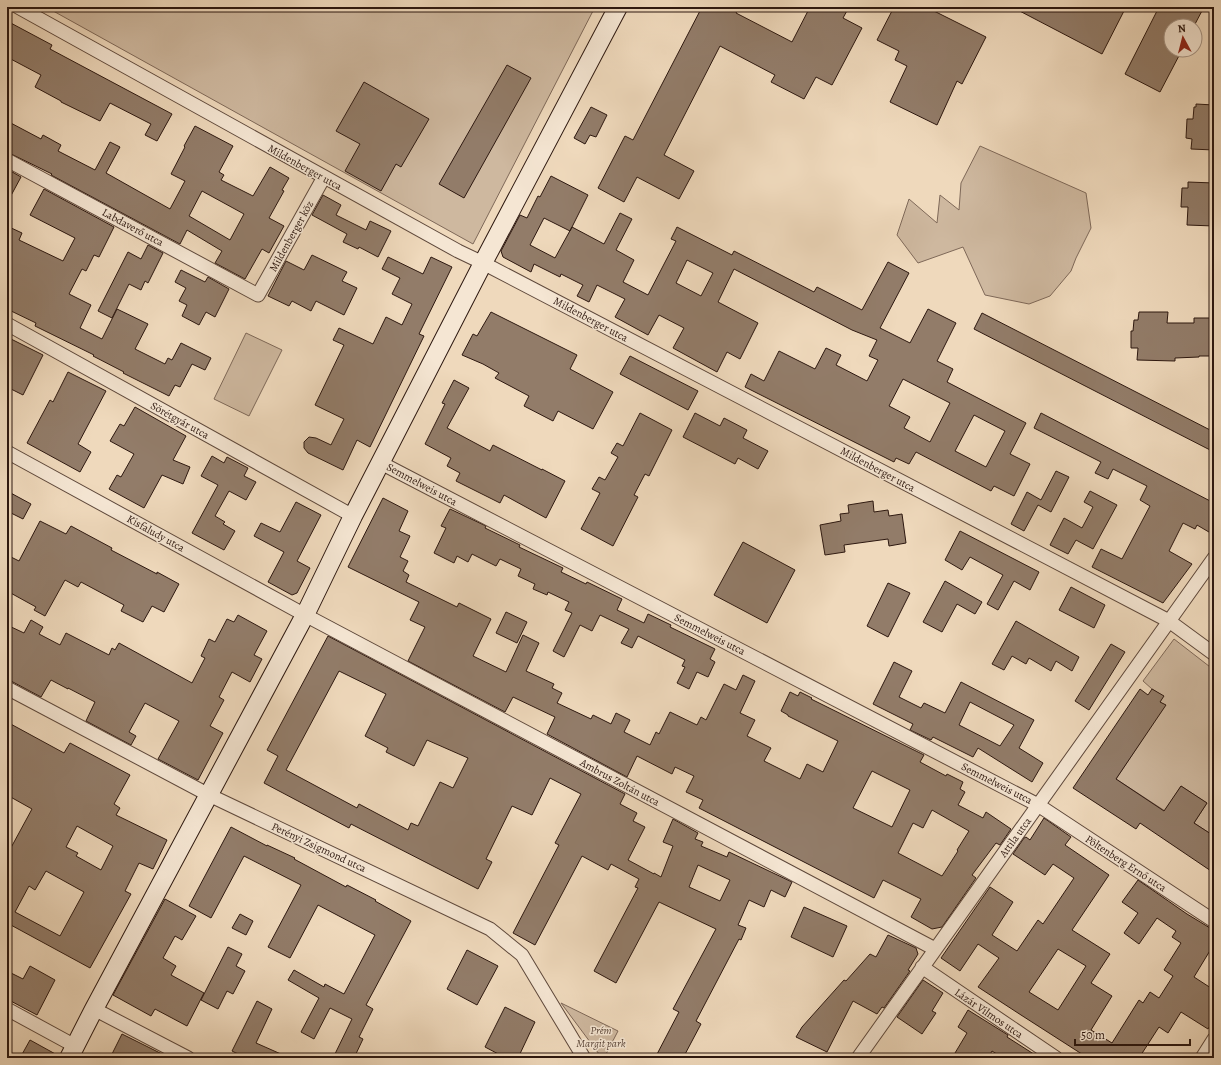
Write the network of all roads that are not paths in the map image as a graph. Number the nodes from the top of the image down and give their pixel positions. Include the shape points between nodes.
1 (18, 7) edge
2 (618, 7) edge
3 (7, 160) edge
4 (324, 177) junction
5 (483, 263) junction
6 (258, 295) joint
7 (7, 324) edge
8 (7, 452) edge
9 (381, 463) junction
10 (353, 516) junction
11 (1214, 558) edge
12 (305, 614) junction
13 (1169, 621) junction
14 (1214, 654) edge
15 (7, 688) edge
16 (210, 795) junction
17 (1038, 805) junction
18 (1214, 921) edge
19 (934, 949) junction
20 (922, 967) junction
21 (94, 1008) junction
22 (7, 1009) edge
23 (1214, 1039) edge
24 (72, 1052) edge
25 (188, 1058) edge
26 (584, 1058) edge
27 (858, 1058) edge
28 (1056, 1058) edge
29 (1202, 1058) edge

1 - 4 street, Mildenberger utca
2 - 5 street
3 - 6 street, Labdaverő utca
4 - 5 street, Mildenberger utca
4 - 6 street, Mildenberger köz
5 - 9 street
5 - 13 street, Mildenberger utca
7 - 10 street, Sörétgyár utca
8 - 12 street, Kisfaludy utca
9 - 10 street
9 - 17 street, Semmelweis utca
10 - 12 street
11 - 13 street, Attila utca
12 - 16 street
12 - 19 street, Ambrus Zoltán utca
13 - 14 street, Mildenberger utca
13 - 17 street, Attila utca
15 - 16 street, Perényi Zsigmond utca
16 - 21 street
16 - 26 street, Perényi Zsigmond utca via 490,929 522,956
17 - 18 street, Pöltenberg Ernő utca
17 - 19 street, Attila utca
19 - 20 street, Attila utca
20 - 27 street, Attila utca
20 - 28 street, Lázár Vilmos utca
21 - 24 street
21 - 25 street
22 - 24 street
23 - 29 street

